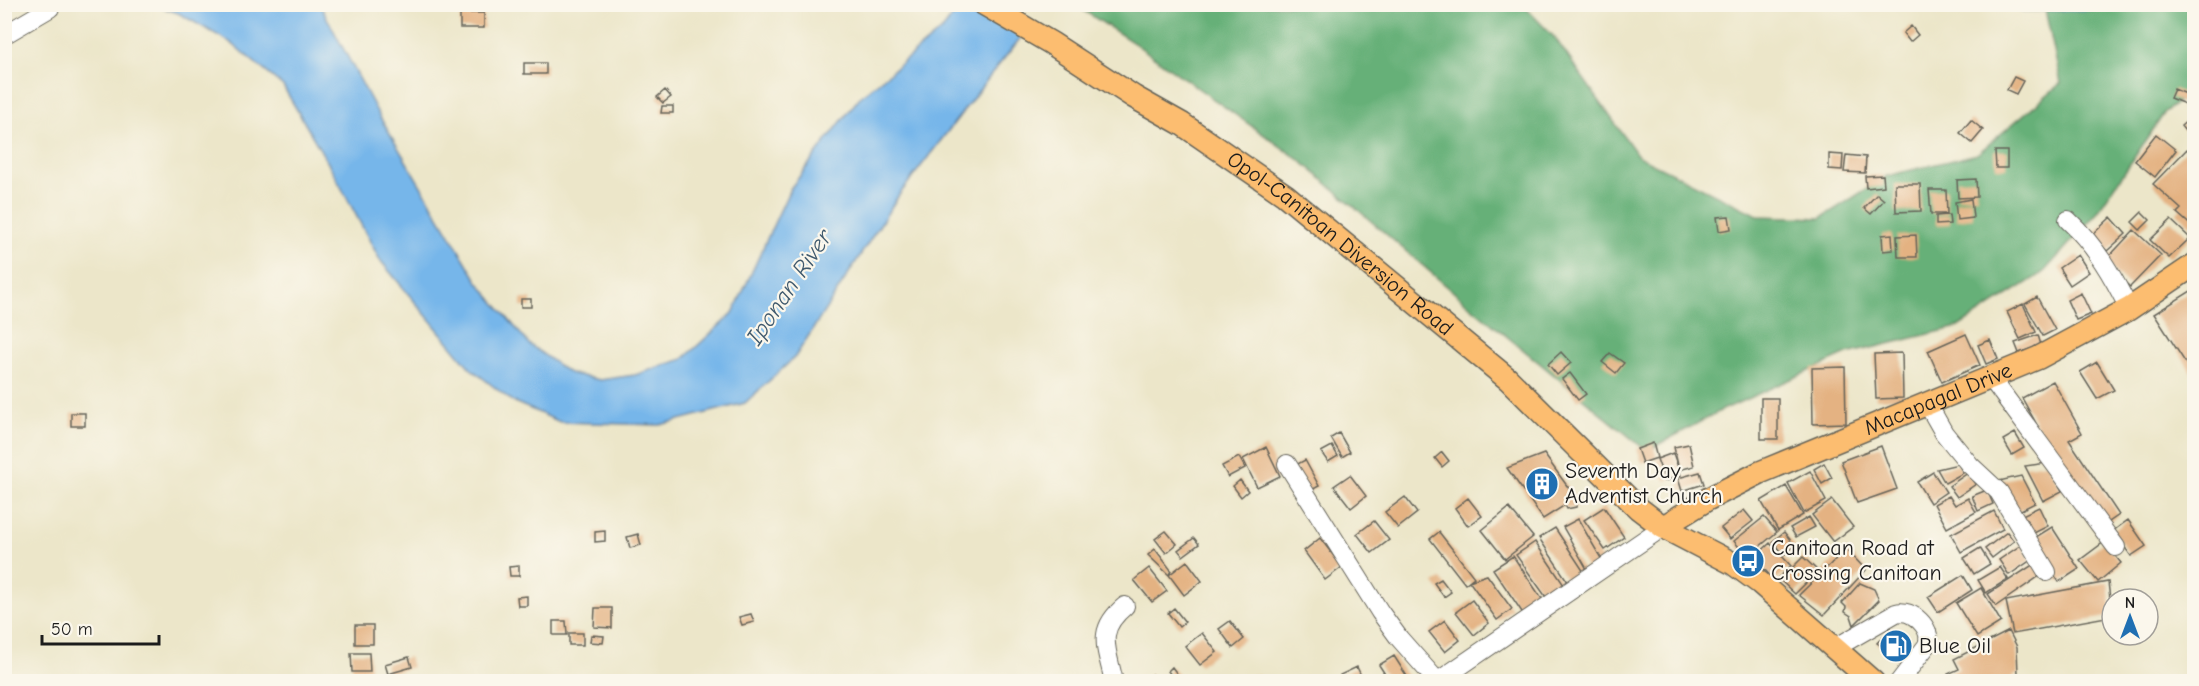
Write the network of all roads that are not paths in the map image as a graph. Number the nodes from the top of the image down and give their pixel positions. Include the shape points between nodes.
1 (984, 4) edge
2 (1002, 4) edge
3 (50, 8) dead end
4 (1022, 26) junction
5 (4, 36) edge
6 (2068, 219) dead end
7 (2194, 265) edge
8 (2129, 309) junction
9 (1990, 378) junction
10 (1927, 403) junction
11 (1287, 464) dead end
12 (1670, 523) junction
13 (2116, 547) dead end
14 (2047, 572) dead end
15 (1125, 606) dead end
16 (1835, 648) junction
17 (1114, 681) edge
18 (1437, 681) edge
19 (1873, 681) edge
20 (1899, 681) edge

1 - 4 main road, Opol-Canitoan Diversion Road
2 - 4 main road
3 - 5 street
4 - 12 main road, Opol-Canitoan Diversion Road via 1182,124 1285,195 1508,379 1638,508
6 - 8 street via 2092,245
7 - 8 main road, Macapagal Drive
8 - 9 main road, Macapagal Drive via 2038,358
9 - 10 main road, Macapagal Drive
9 - 13 street
10 - 12 main road, Macapagal Drive via 1761,472
10 - 14 street via 1944,433 1999,492
11 - 18 street via 1380,612
12 - 16 main road, Opol-Canitoan Diversion Road via 1734,564
12 - 18 street
15 - 17 street via 1106,627
16 - 19 main road, Opol-Canitoan Diversion Road
16 - 20 street via 1896,613 1911,613 1928,632 1928,644

